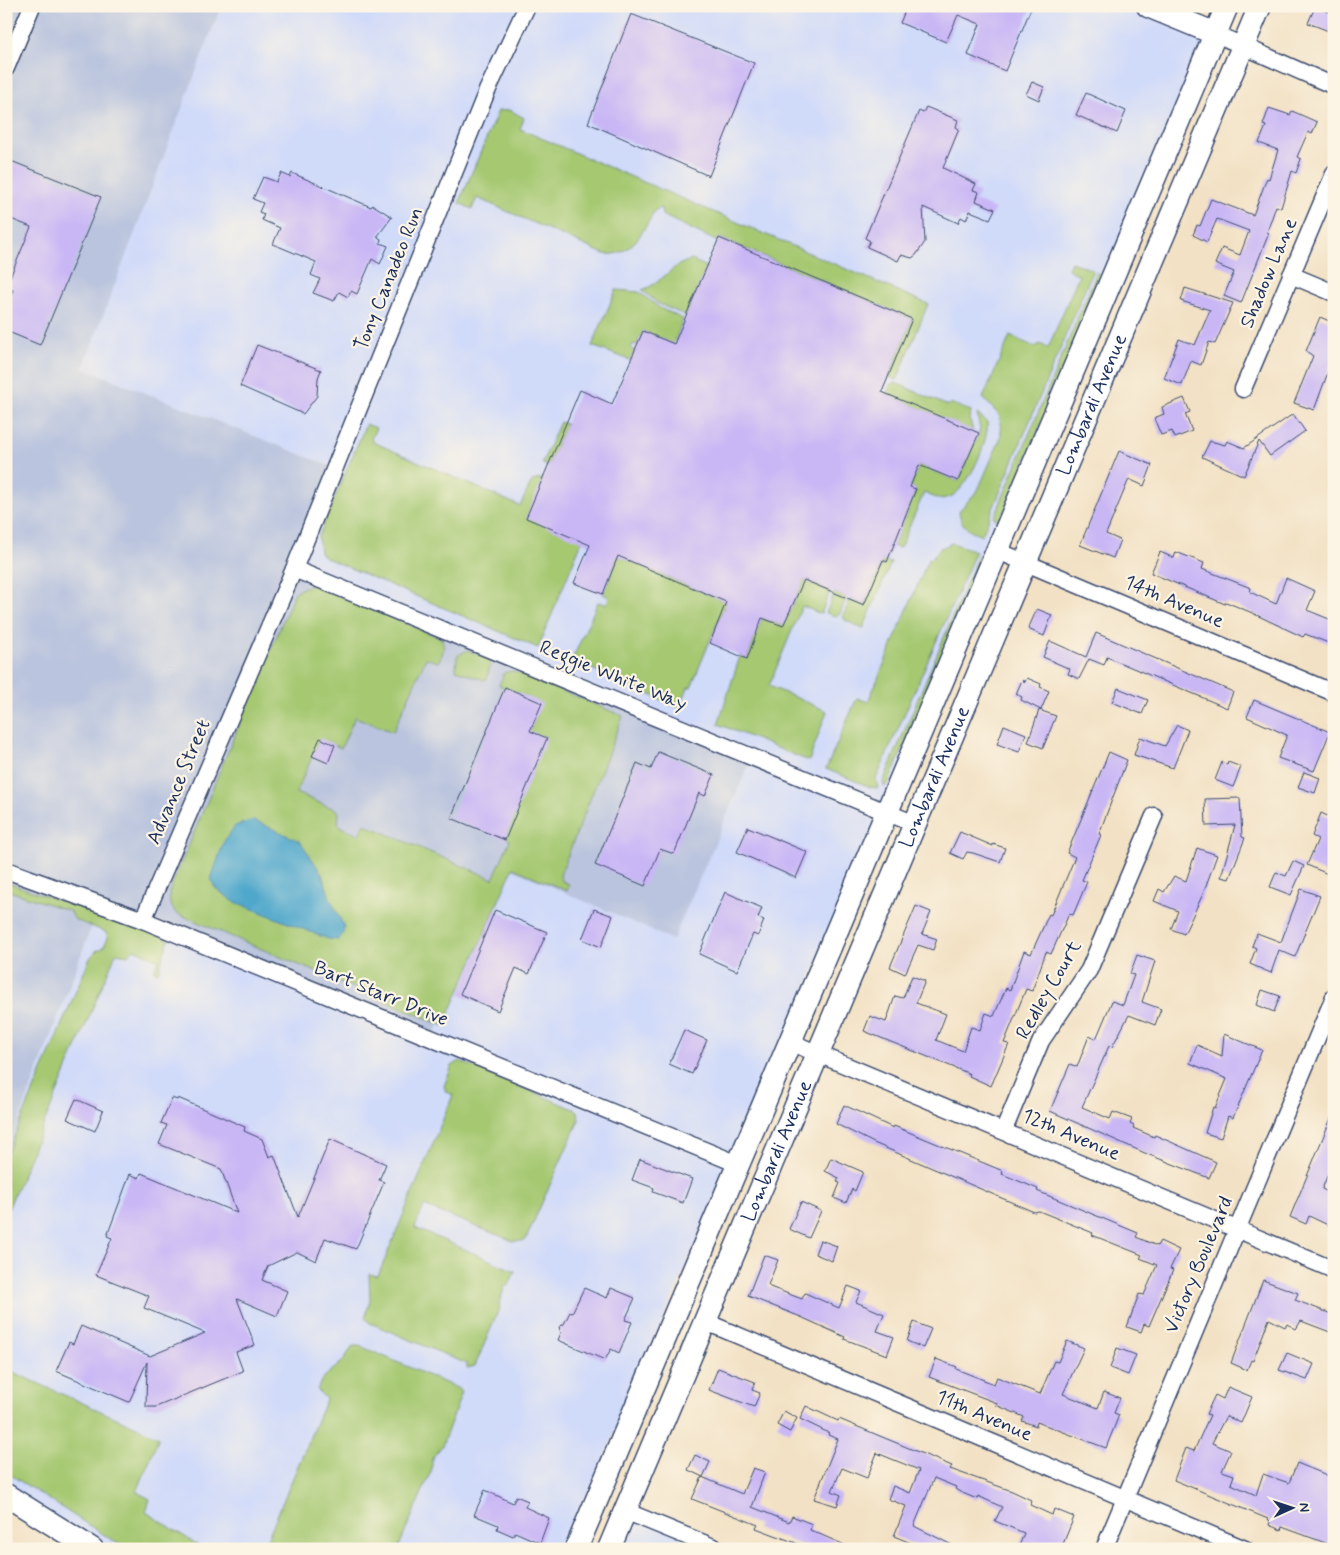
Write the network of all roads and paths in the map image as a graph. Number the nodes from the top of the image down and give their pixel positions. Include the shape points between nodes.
1 (32, 6) edge
2 (527, 6) edge
3 (1148, 6) edge
4 (1227, 6) edge
5 (1260, 6) edge
6 (1216, 34) junction
7 (1244, 46) junction
8 (6, 68) edge
9 (1334, 86) edge
10 (1334, 174) edge
11 (1291, 275) junction
12 (1334, 292) edge
13 (1243, 389) dead end
14 (998, 551) junction
15 (1025, 562) junction
16 (294, 569) junction
17 (254, 662) joint
18 (1334, 693) edge
19 (887, 812) junction
20 (1154, 816) dead end
21 (915, 824) junction
22 (6, 870) edge
23 (143, 920) junction
24 (1334, 996) edge
25 (790, 1042) junction
26 (818, 1053) junction
27 (1004, 1130) junction
28 (738, 1164) junction
29 (748, 1220) junction
30 (1237, 1230) junction
31 (1334, 1270) edge
32 (706, 1322) junction
33 (6, 1495) edge
34 (1125, 1498) junction
35 (625, 1510) junction
36 (92, 1549) edge
37 (576, 1549) edge
38 (609, 1549) edge
39 (718, 1549) edge
40 (1104, 1549) edge
41 (1245, 1549) edge

1 - 8 street
2 - 16 street, Tony Canadeo Run via 487,91
3 - 6 main road
4 - 6 main road, Lombardi Avenue
5 - 7 main road, Lombardi Avenue
6 - 7 street
6 - 14 main road, Lombardi Avenue
7 - 9 street
7 - 15 main road, Lombardi Avenue
10 - 11 street, Shadow Lane
11 - 12 street
11 - 13 street, Shadow Lane
14 - 15 street, 14th Avenue
14 - 19 main road, Lombardi Avenue
15 - 18 street, 14th Avenue
15 - 21 main road, Lombardi Avenue
16 - 17 street, Tony Canadeo Run
16 - 19 street, Reggie White Way
17 - 23 street, Advance Street
19 - 21 street, Reggie White Way
19 - 25 main road, Lombardi Avenue
20 - 27 street, Redley Court via 1089,970 1042,1041
21 - 26 main road, Lombardi Avenue
22 - 23 street, Bart Starr Drive
23 - 28 street, Bart Starr Drive
24 - 30 street, Victory Boulevard
25 - 26 street, 12th Avenue
25 - 28 main road, Lombardi Avenue
26 - 27 street, 12th Avenue
26 - 29 main road, Lombardi Avenue
27 - 30 street, 12th Avenue
28 - 29 main road via 751,1175 743,1208
28 - 37 main road, Lombardi Avenue
29 - 32 main road, Lombardi Avenue
30 - 31 street, 12th Avenue
30 - 34 street, Victory Boulevard
32 - 34 street, 11th Avenue
32 - 35 main road, Lombardi Avenue
33 - 36 main road
34 - 40 street, Victory Boulevard
34 - 41 street, 11th Avenue
35 - 38 main road, Lombardi Avenue
35 - 39 street

